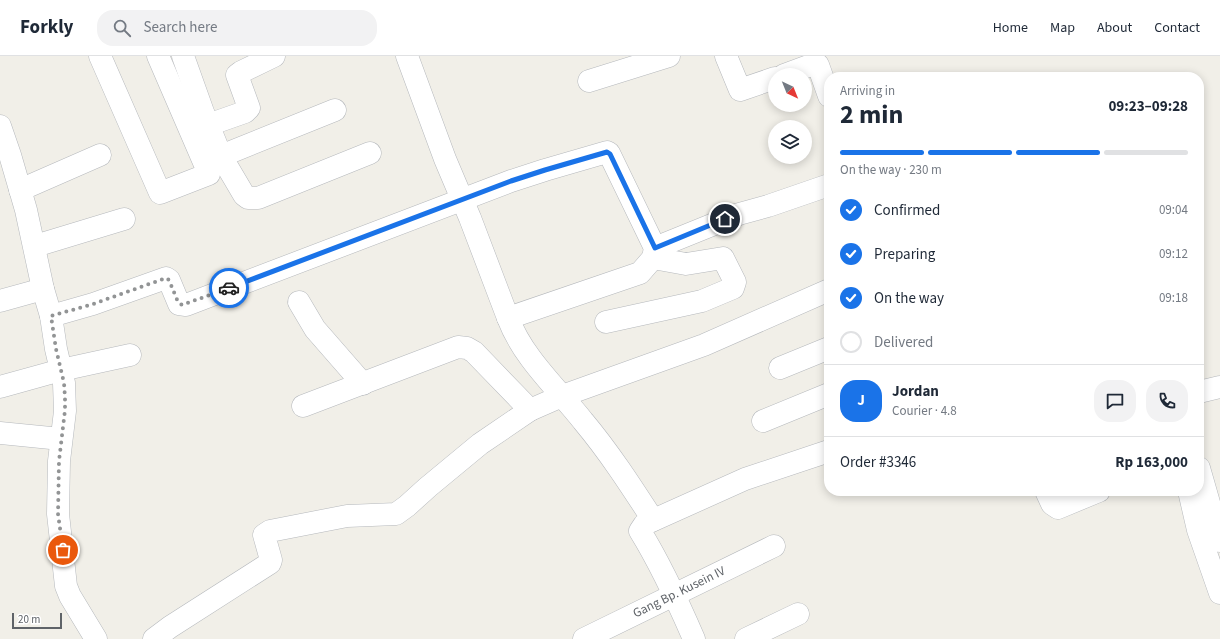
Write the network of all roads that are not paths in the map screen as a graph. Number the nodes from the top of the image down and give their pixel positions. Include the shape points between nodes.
1 (100, 56) edge
2 (158, 56) edge
3 (183, 56) edge
4 (274, 56) edge
5 (407, 56) edge
6 (669, 56) edge
7 (726, 56) edge
8 (804, 68) edge
9 (768, 80) edge
10 (589, 81) dead end
11 (824, 81) edge
12 (335, 110) dead end
13 (199, 119) junction
14 (0, 126) edge
15 (370, 153) dead end
16 (100, 155) dead end
17 (222, 156) junction
18 (5, 157) edge
19 (824, 187) edge
20 (20, 190) junction
21 (461, 200) junction
22 (124, 219) dead end
23 (35, 246) junction
24 (654, 253) junction
25 (43, 289) junction
26 (824, 292) edge
27 (0, 302) edge
28 (299, 302) dead end
29 (51, 316) junction
30 (508, 318) junction
31 (606, 322) dead end
32 (824, 350) edge
33 (130, 355) dead end
34 (780, 368) dead end
35 (61, 370) junction
36 (363, 384) junction
37 (0, 387) edge
38 (1220, 387) edge
39 (1204, 391) edge
40 (562, 396) junction
41 (824, 396) edge
42 (303, 406) dead end
43 (530, 410) junction
44 (763, 421) dead end
45 (0, 433) edge
46 (61, 439) junction
47 (824, 453) edge
48 (1204, 481) edge
49 (1048, 496) edge
50 (1088, 496) edge
51 (1190, 496) edge
52 (1216, 513) edge
53 (653, 520) junction
54 (1220, 541) edge
55 (774, 546) dead end
56 (1220, 593) edge
57 (674, 594) junction
58 (798, 614) dead end
59 (96, 639) edge
60 (154, 639) edge
61 (584, 639) edge
62 (694, 639) edge
63 (746, 639) edge

1 - 13 street via 160,193 210,174
2 - 13 street
3 - 13 street
4 - 13 street via 237,75 248,110
5 - 21 street
6 - 10 street
7 - 9 street via 740,90
8 - 11 street via 816,64
12 - 17 street
13 - 17 street
14 - 18 street
15 - 17 street via 253,199 244,195
16 - 20 street
18 - 20 street
19 - 24 street via 739,214
20 - 23 street
21 - 24 street via 545,170 607,152
21 - 29 street via 186,305 179,304 166,278
21 - 30 street
22 - 23 street
23 - 25 street
24 - 30 street via 649,264 640,273
24 - 31 street via 690,264 723,258 735,285 702,301
25 - 27 street
25 - 29 street
26 - 40 street via 704,345
28 - 36 street via 314,329
29 - 35 street
30 - 40 street via 530,357
32 - 34 street
33 - 35 street
35 - 37 street
35 - 46 street via 65,410
36 - 42 street
36 - 43 street via 463,347 474,352
38 - 39 street
40 - 43 street
40 - 53 street via 583,420
41 - 44 street
43 - 60 street via 480,444 400,512 347,516 270,531 264,535 271,560 268,566
45 - 46 street
46 - 59 street via 58,514 66,586
47 - 53 street via 745,479
48 - 52 street
49 - 50 street via 1052,504 1058,508
51 - 56 street via 1198,530
52 - 54 street
53 - 57 street via 640,531
55 - 57 street, Gang Bp. Kusein IV
57 - 61 street, Gang Bp. Kusein IV
57 - 62 street
58 - 63 street

